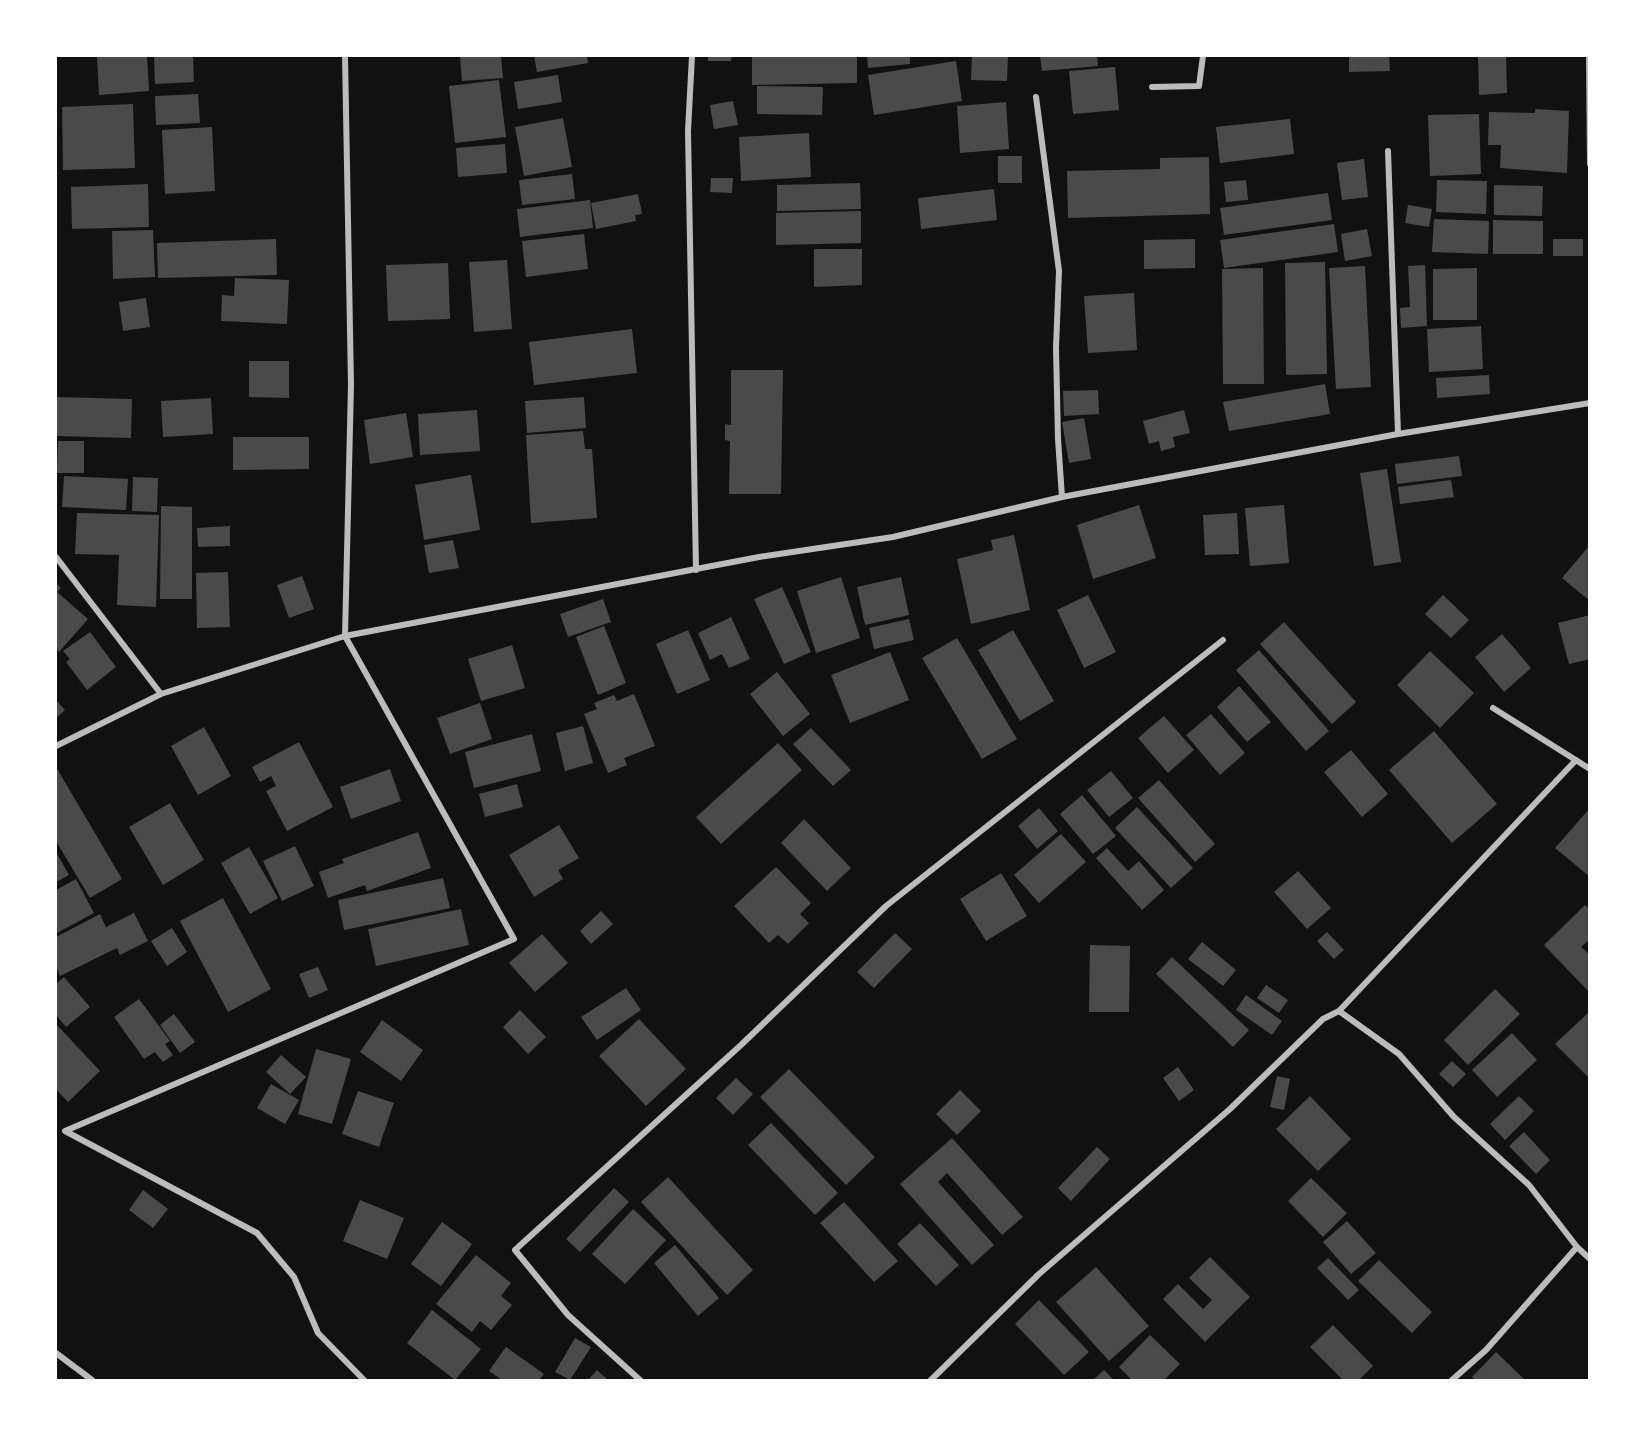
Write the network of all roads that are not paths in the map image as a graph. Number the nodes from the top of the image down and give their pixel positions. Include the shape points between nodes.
1 (345, 56) edge
2 (692, 56) edge
3 (1203, 56) edge
4 (1589, 56) edge
5 (1152, 87) dead end
6 (1036, 97) dead end
7 (1388, 151) dead end
8 (1590, 164) edge
9 (1590, 403) edge
10 (1398, 434) junction
11 (1062, 497) junction
12 (56, 557) edge
13 (696, 570) junction
14 (345, 636) junction
15 (1223, 640) dead end
16 (162, 694) junction
17 (1493, 708) dead end
18 (56, 746) edge
19 (1576, 760) junction
20 (1590, 769) edge
21 (1339, 1011) junction
22 (56, 1127) edge
23 (64, 1131) junction
24 (1577, 1247) junction
25 (1590, 1259) edge
26 (56, 1353) edge
27 (92, 1380) edge
28 (364, 1380) edge
29 (639, 1380) edge
30 (931, 1380) edge
31 (1452, 1380) edge

1 - 14 street via 351,385
2 - 13 street via 688,131
3 - 5 street via 1199,86
4 - 8 street
6 - 11 street via 1059,271 1056,360
7 - 10 street
9 - 10 street
10 - 11 street
11 - 13 street via 893,537
12 - 16 street
13 - 14 street
14 - 16 street
14 - 23 street via 514,939
15 - 29 street via 886,906 741,1045 515,1250 568,1315
16 - 18 street
17 - 19 street
19 - 20 street
19 - 21 street
21 - 24 street via 1399,1054 1454,1117 1529,1185
21 - 30 street via 1323,1019 1230,1109 1039,1274
22 - 23 street
23 - 28 street via 257,1233 294,1277 318,1333
24 - 25 street
24 - 31 street via 1486,1350
26 - 27 street

